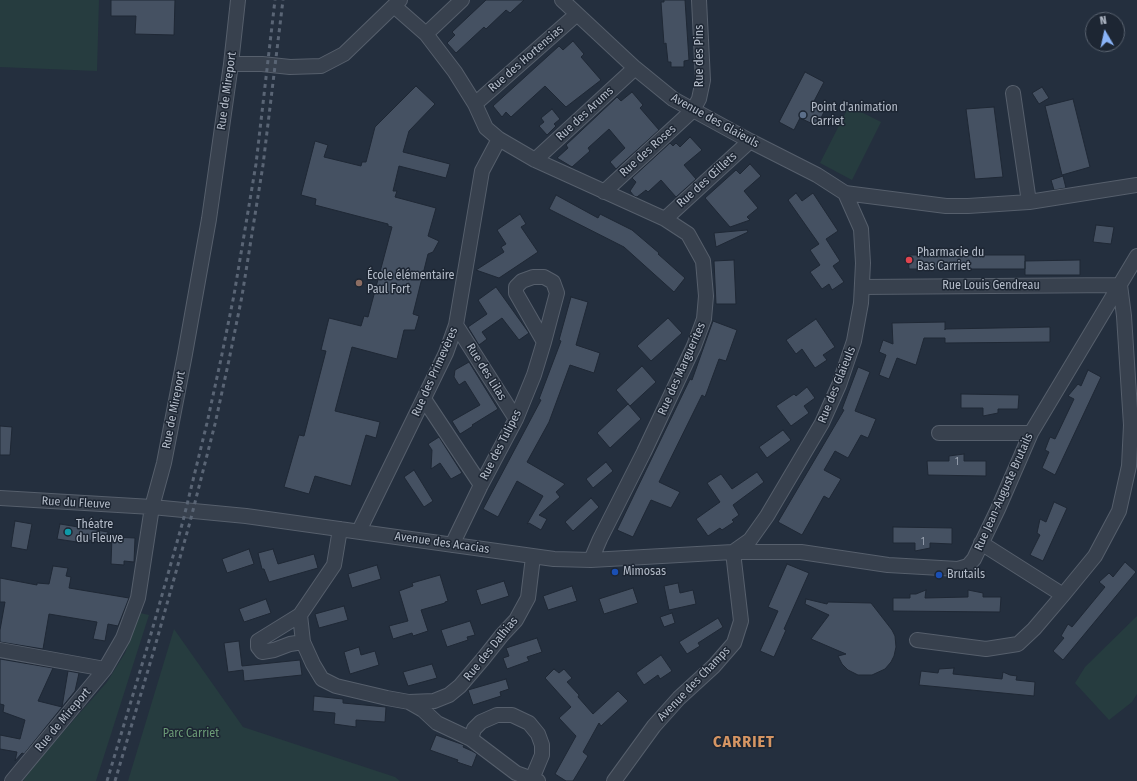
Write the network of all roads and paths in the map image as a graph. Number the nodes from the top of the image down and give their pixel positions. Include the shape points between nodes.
1 (238, 0) edge
2 (462, 0) edge
3 (562, 0) edge
4 (699, 0) edge
5 (397, 3) edge
6 (577, 14) junction
7 (426, 34) junction
8 (231, 64) junction
9 (635, 68) junction
10 (1013, 93) dead end
11 (475, 104) junction
12 (693, 110) junction
13 (499, 139) junction
14 (750, 141) junction
15 (535, 160) junction
16 (1137, 185) edge
17 (604, 192) junction
18 (845, 193) junction
19 (1029, 202) junction
20 (665, 219) junction
21 (1137, 256) edge
22 (1120, 285) junction
23 (862, 287) junction
24 (456, 325) junction
25 (544, 342) dead end
26 (424, 399) junction
27 (516, 419) junction
28 (939, 433) dead end
29 (1031, 433) junction
30 (481, 485) junction
31 (0, 498) edge
32 (152, 507) junction
33 (340, 529) junction
34 (359, 531) junction
35 (981, 543) junction
36 (452, 545) junction
37 (733, 552) junction
38 (533, 557) junction
39 (591, 560) junction
40 (1063, 595) junction
41 (300, 615) junction
42 (917, 640) dead end
43 (303, 642) junction
44 (0, 650) edge
45 (105, 669) junction
46 (409, 702) junction
47 (471, 739) junction
48 (535, 780) edge
49 (12, 781) edge
50 (614, 781) edge

1 - 8 street, Rue de Mireport
2 - 7 street
3 - 6 street, Avenue des Glaïeuls
4 - 12 street, Rue des Pins via 703,80 699,99
5 - 7 street
5 - 8 street via 344,54 321,66
6 - 9 street, Avenue des Glaïeuls
6 - 11 street, Rue des Hortensias
7 - 11 street
8 - 32 street, Rue de Mireport via 209,219 185,354 164,463
9 - 12 street, Avenue des Glaïeuls via 673,99
9 - 15 street, Rue des Arums
10 - 19 street
11 - 13 street via 486,128
12 - 14 street, Avenue des Glaïeuls
12 - 17 street, Rue des Roses
13 - 15 street, Rue des Marguerites
13 - 24 street, Rue des Primevères via 482,171
14 - 18 street, Avenue des Glaïeuls via 817,175
14 - 20 street, Rue des Œillets
15 - 17 street, Rue des Marguerites
16 - 19 street
17 - 20 street, Rue des Marguerites
18 - 19 street via 946,206
18 - 23 street, Rue des Glaïeuls via 861,229
20 - 39 street, Rue des Marguerites via 688,234 703,261 706,296 704,319 694,346
21 - 22 street, Rue Jean-Auguste Brutails
22 - 23 street, Rue Louis Gendreau
22 - 29 street, Rue Jean-Auguste Brutails
22 - 40 street via 1131,426 1129,466 1119,511 1095,556
23 - 37 street, Rue des Glaïeuls via 854,341 839,385 822,423 767,516 750,540
24 - 26 street, Rue des Primevères
24 - 27 street, Rue des Lilas
25 - 27 street, Rue des Tulipes
26 - 30 street
26 - 34 street, Rue des Primevères
27 - 30 street, Rue des Tulipes
28 - 29 street
29 - 35 street, Rue Jean-Auguste Brutails
30 - 36 street, Rue des Tulipes
31 - 32 street, Rue du Fleuve
32 - 33 street, Avenue des Acacias
32 - 45 street, Rue de Mireport via 138,598 123,638
33 - 34 street, Avenue des Acacias
33 - 41 street via 334,565
34 - 36 street, Avenue des Acacias
35 - 37 street, Rue Jean-Auguste Brutails via 968,566 958,569 888,566 801,552
35 - 40 street
36 - 38 street, Avenue des Acacias
37 - 39 street, Avenue des Acacias
37 - 50 street, Avenue des Champs via 741,620 734,643 654,726
38 - 39 street, Avenue des Acacias
38 - 46 street, Rue des Dalhias via 528,598 516,620 460,686 449,695 434,701
40 - 42 street via 1018,644 986,649
41 - 43 street
41 - 43 street via 258,641 258,647 262,652
43 - 46 street via 322,679 336,686
44 - 45 street
45 - 49 street, Rue de Mireport
46 - 47 street via 438,723
47 - 48 street via 509,769
47 - 48 street via 474,729 481,722 496,715 512,715 529,723 538,734 542,745

